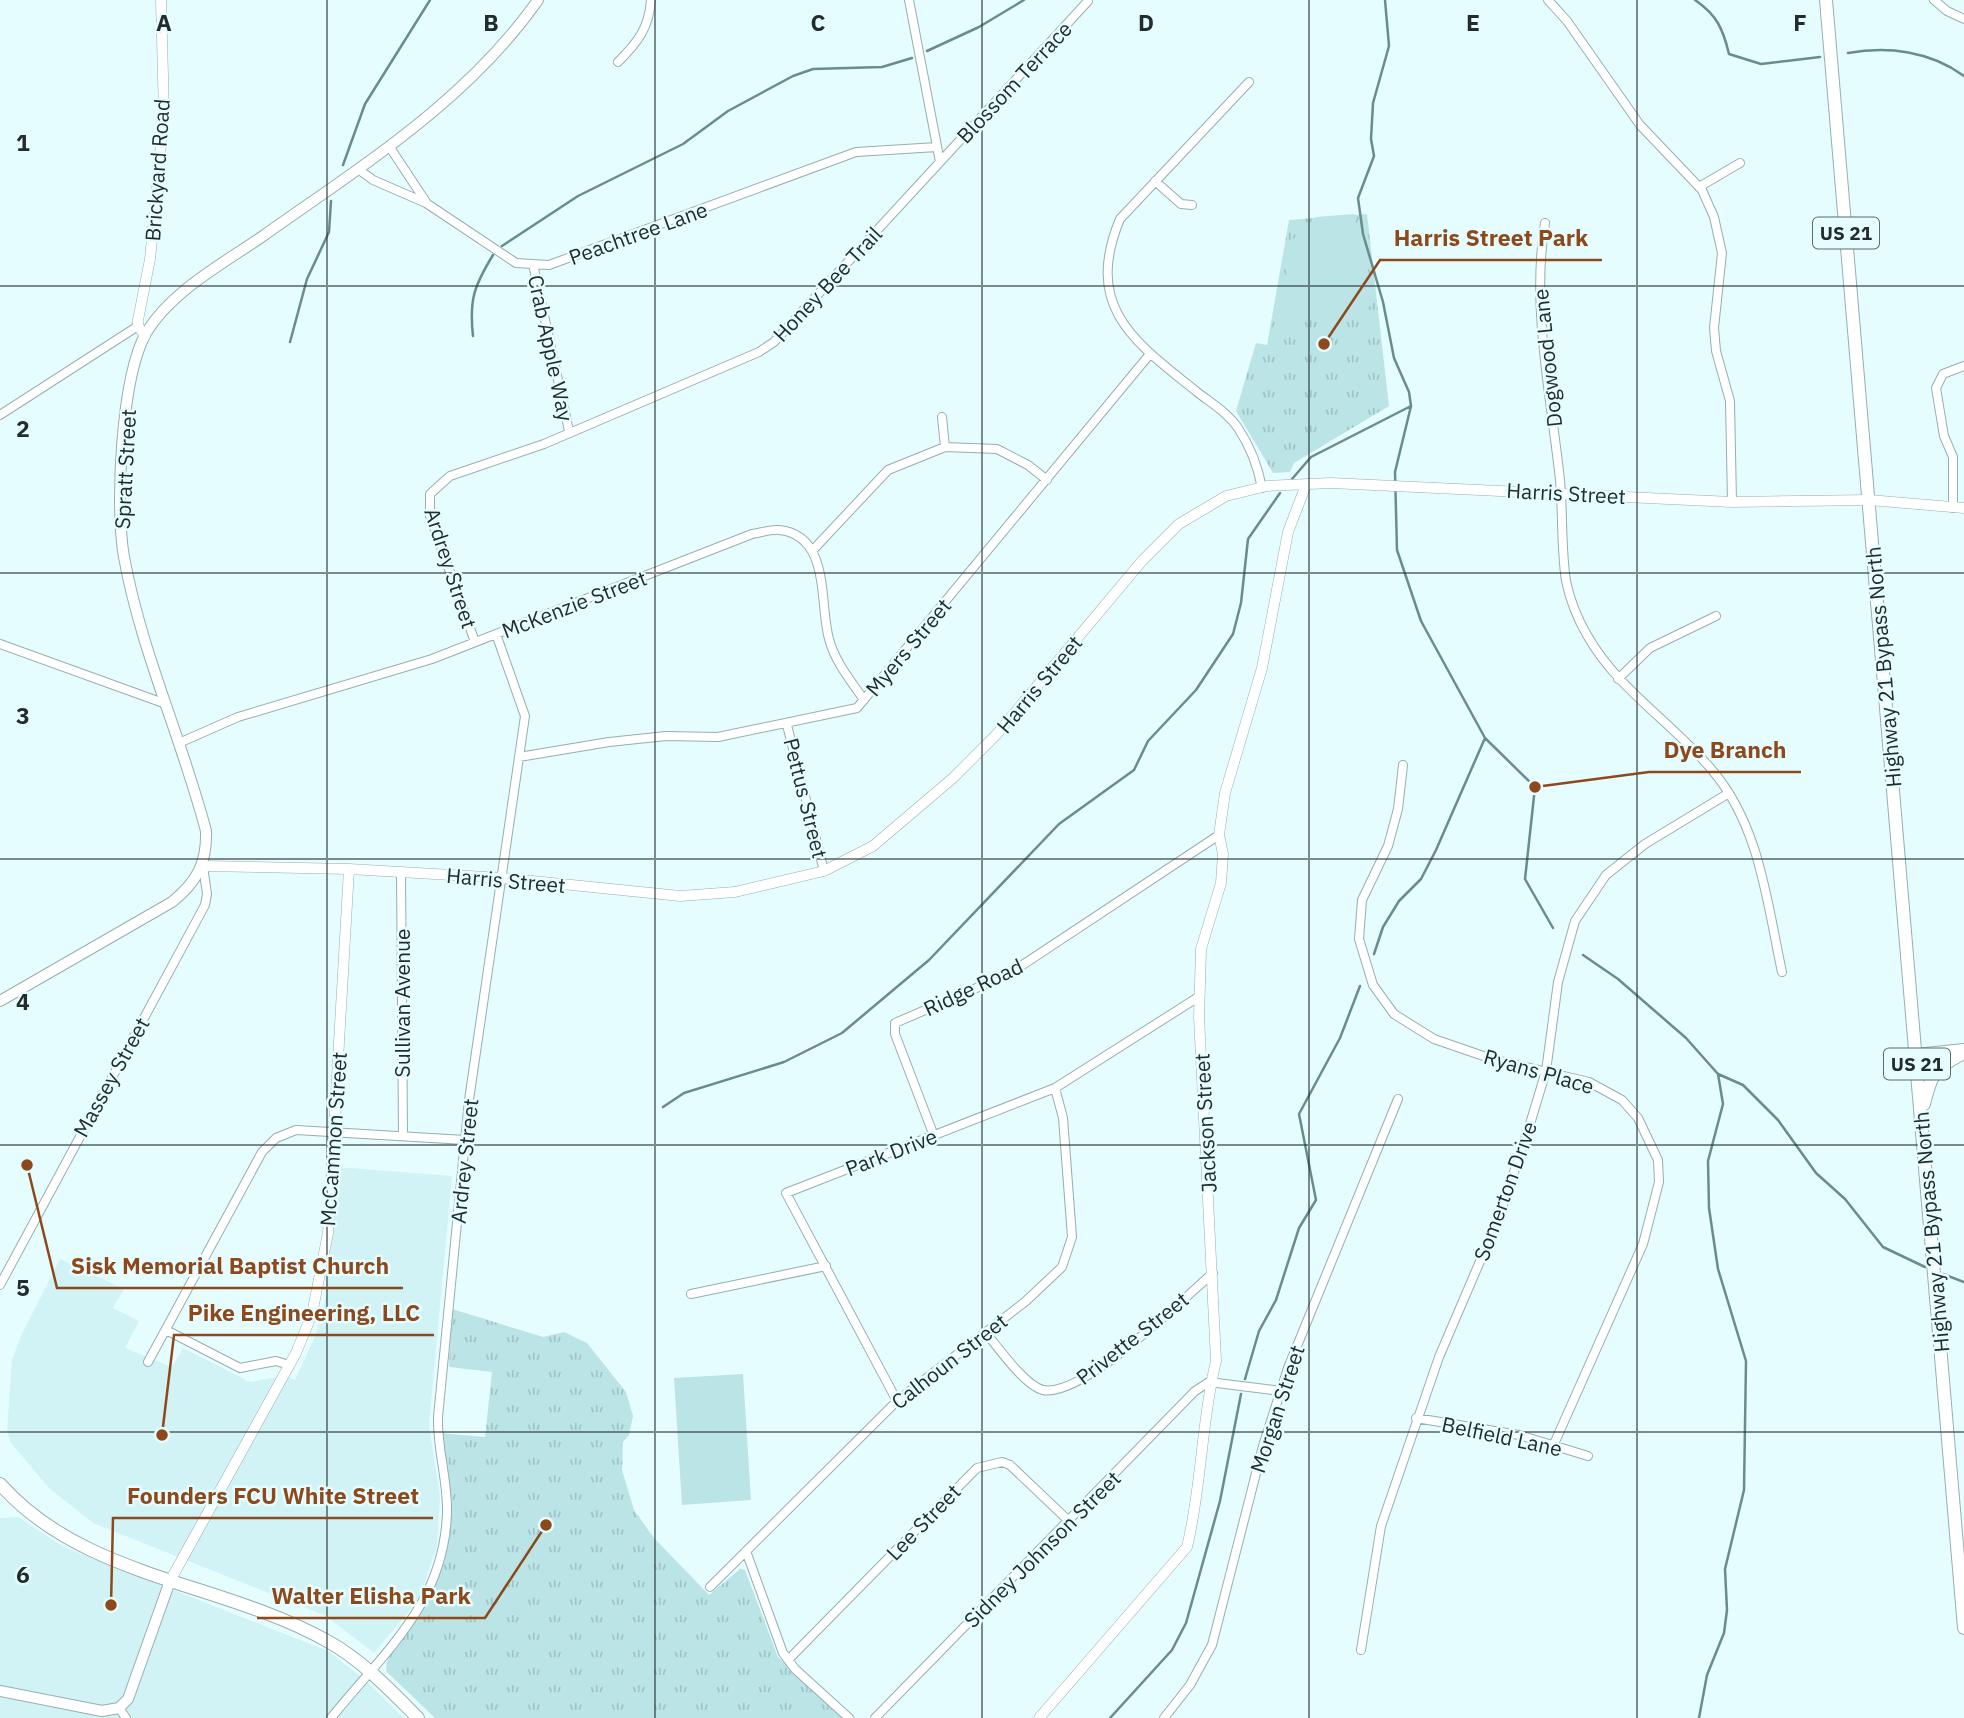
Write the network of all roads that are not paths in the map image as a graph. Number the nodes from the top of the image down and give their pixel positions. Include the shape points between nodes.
1 (161, 0) edge
2 (538, 0) edge
3 (651, 0) edge
4 (909, 0) edge
5 (1548, 0) edge
6 (1826, 0) edge
7 (1934, 0) edge
8 (1088, 1) edge
9 (1964, 19) edge
10 (618, 62) dead end
11 (1249, 82) dead end
12 (389, 146) junction
13 (937, 147) junction
14 (940, 162) junction
15 (1740, 163) dead end
16 (358, 169) junction
17 (1155, 181) junction
18 (1699, 187) junction
19 (426, 203) junction
20 (1192, 205) dead end
21 (1545, 223) dead end
22 (533, 264) junction
23 (138, 326) junction
24 (145, 336) junction
25 (1150, 354) junction
26 (1964, 366) edge
27 (0, 415) edge
28 (942, 417) dead end
29 (569, 431) junction
30 (945, 447) junction
31 (1046, 480) junction
32 (1306, 485) junction
33 (1262, 488) junction
34 (1561, 493) junction
35 (430, 494) joint
36 (1869, 500) junction
37 (1732, 502) junction
38 (1959, 508) edge
39 (812, 551) junction
40 (1716, 616) dead end
41 (496, 634) junction
42 (475, 642) junction
43 (0, 644) edge
44 (1618, 679) junction
45 (864, 700) junction
46 (166, 704) junction
47 (787, 725) junction
48 (179, 743) junction
49 (519, 757) junction
50 (1403, 765) dead end
51 (1729, 793) junction
52 (1219, 835) junction
53 (203, 866) junction
54 (349, 869) junction
55 (824, 871) junction
56 (401, 872) junction
57 (503, 878) junction
58 (1782, 972) dead end
59 (1200, 996) junction
60 (0, 1001) edge
61 (1964, 1050) edge
62 (1916, 1053) junction
63 (1546, 1071) junction
64 (1055, 1088) junction
65 (1398, 1099) dead end
66 (1921, 1115) junction
67 (335, 1130) junction
68 (403, 1135) junction
69 (934, 1136) junction
70 (465, 1140) junction
71 (826, 1266) junction
72 (1213, 1273) junction
73 (0, 1285) edge
74 (691, 1294) dead end
75 (166, 1330) junction
76 (986, 1333) junction
77 (148, 1362) dead end
78 (289, 1365) junction
79 (1211, 1382) junction
80 (1281, 1391) junction
81 (897, 1401) junction
82 (1416, 1418) junction
83 (1554, 1444) junction
84 (1588, 1456) dead end
85 (0, 1484) edge
86 (1070, 1522) junction
87 (746, 1551) junction
88 (170, 1581) junction
89 (709, 1587) dead end
90 (1964, 1628) edge
91 (1361, 1650) dead end
92 (788, 1660) junction
93 (369, 1671) junction
94 (0, 1691) edge
95 (122, 1713) edge
96 (331, 1718) edge
97 (418, 1718) edge
98 (849, 1718) edge
99 (875, 1718) edge
100 (1039, 1718) edge
101 (1164, 1718) edge

1 - 23 street, Brickyard Road via 164,114 150,258
2 - 12 main road, Spratt Street via 473,79
3 - 10 street via 640,40
4 - 13 street
5 - 18 street via 1640,125
6 - 36 main road, US 21
7 - 9 street
8 - 14 street, Blossom Terrace
11 - 17 street
12 - 16 main road, Spratt Street
12 - 19 street
13 - 14 street
13 - 22 street, Peachtree Lane via 856,152 549,265
14 - 29 street, Honey Bee Trail via 774,342 737,362
15 - 18 street
16 - 19 street, Peachtree Lane
16 - 24 main road, Spratt Street via 203,279 162,313
17 - 20 street via 1181,204
17 - 25 street via 1120,219 1110,243 1107,276 1110,298 1120,318
18 - 37 street via 1714,217 1722,253 1714,328 1730,401
19 - 22 street, Peachtree Lane via 516,263
21 - 34 street, Dogwood Lane via 1539,282
22 - 29 street, Crab Apple Way
23 - 24 street
23 - 27 street
24 - 46 main road, Spratt Street via 129,390 121,526 131,593
25 - 31 street, Myers Street
25 - 33 street via 1237,427 1253,456
26 - 38 street via 1943,374 1936,388 1944,436 1953,457
28 - 30 street
29 - 35 street, Honey Bee Trail via 544,444 450,475
30 - 31 street via 997,449
30 - 39 street via 888,470
31 - 45 street, Myers Street
32 - 33 street, Harris Street
32 - 34 street, Harris Street
32 - 52 street, Jackson Street via 1288,532 1270,634 1225,793
33 - 55 street, Harris Street via 1226,496 1179,524 1142,561 996,735 953,778 873,846
34 - 37 street, Harris Street
34 - 44 street, Dogwood Lane via 1566,580 1573,607
35 - 42 street, Ardrey Street via 430,516
36 - 37 street, Harris Street
36 - 38 street, Harris Street
36 - 62 main road, Highway 21 Bypass North / US 21
39 - 41 street, McKenzie Street via 795,536 779,530 752,534
39 - 45 street via 830,643
40 - 44 street via 1650,648
41 - 42 street, McKenzie Street
41 - 49 street, Ardrey Street via 525,716
42 - 48 street, McKenzie Street via 239,717
43 - 46 street
44 - 51 street, Dogwood Lane via 1668,724
45 - 47 street, Myers Street via 857,708
46 - 48 main road, Spratt Street
47 - 49 street, Myers Street via 718,737 632,740
47 - 55 street, Pettus Street
48 - 53 main road, Spratt Street via 206,831
49 - 57 street, Ardrey Street
50 - 63 street, Ryans Place via 1388,846 1362,900 1359,939 1373,985 1394,1014 1434,1039
51 - 58 street, Dogwood Lane via 1755,845
51 - 63 street, Somerton Drive via 1645,844 1606,875 1575,921 1558,982
52 - 59 street, Jackson Street via 1221,883 1201,949
52 - 69 street, Ridge Road via 1009,974 895,1023 895,1034
53 - 54 street, Harris Street
53 - 60 main road via 187,890 172,902
53 - 73 street, Massey Street via 205,905
54 - 56 street, Harris Street
54 - 67 street, McCammon Street
55 - 57 street, Harris Street via 735,891 680,895
56 - 57 street, Harris Street
56 - 68 street, Sullivan Avenue
57 - 70 street, Ardrey Street
59 - 64 street, Park Drive
59 - 72 street, Jackson Street
61 - 62 street
61 - 66 main road via 1932,1075
62 - 66 main road, Highway 21 Bypass North / US 21
63 - 82 street, Somerton Drive via 1499,1217
63 - 83 street, Ryans Place via 1589,1082 1622,1100 1650,1139 1658,1160 1659,1182 1643,1244
64 - 69 street, Park Drive
64 - 76 street, Calhoun Street via 1063,1118 1072,1237 1069,1254 1049,1282
65 - 80 street, Morgan Street
66 - 90 main road, Highway 21 Bypass North / US 21
67 - 68 street
67 - 75 street via 296,1130 276,1138 262,1152
67 - 78 street, McCammon Street via 323,1270 312,1314
68 - 70 street
69 - 71 street, Park Drive via 786,1193
70 - 93 street, Ardrey Street via 438,1417 447,1495 444,1548 434,1582 416,1616
71 - 74 street
71 - 81 street, Park Drive
72 - 76 street, Privette Street via 1086,1379 1060,1391 1040,1390
72 - 79 street, Jackson Street via 1216,1361
75 - 77 street
75 - 78 street via 240,1368 276,1361
76 - 81 street, Calhoun Street
78 - 88 street, McCammon Street
79 - 80 street
79 - 86 street, Sidney Johnson Street via 1195,1391
79 - 100 street, Jackson Street via 1187,1547
80 - 101 street, Morgan Street via 1212,1645 1190,1685
81 - 87 street, Calhoun Street
82 - 83 street, Belfield Lane
82 - 91 street, Somerton Drive via 1381,1526
83 - 84 street, Belfield Lane
85 - 88 main road via 41,1521 73,1540
86 - 92 street, Lee Street via 1010,1465 1002,1462 977,1468
86 - 99 street, Sidney Johnson Street
87 - 89 street, Calhoun Street
87 - 92 street
88 - 93 main road via 307,1630
88 - 95 main road
92 - 98 street
93 - 96 street, Ardrey Street
93 - 97 main road
94 - 95 main road

